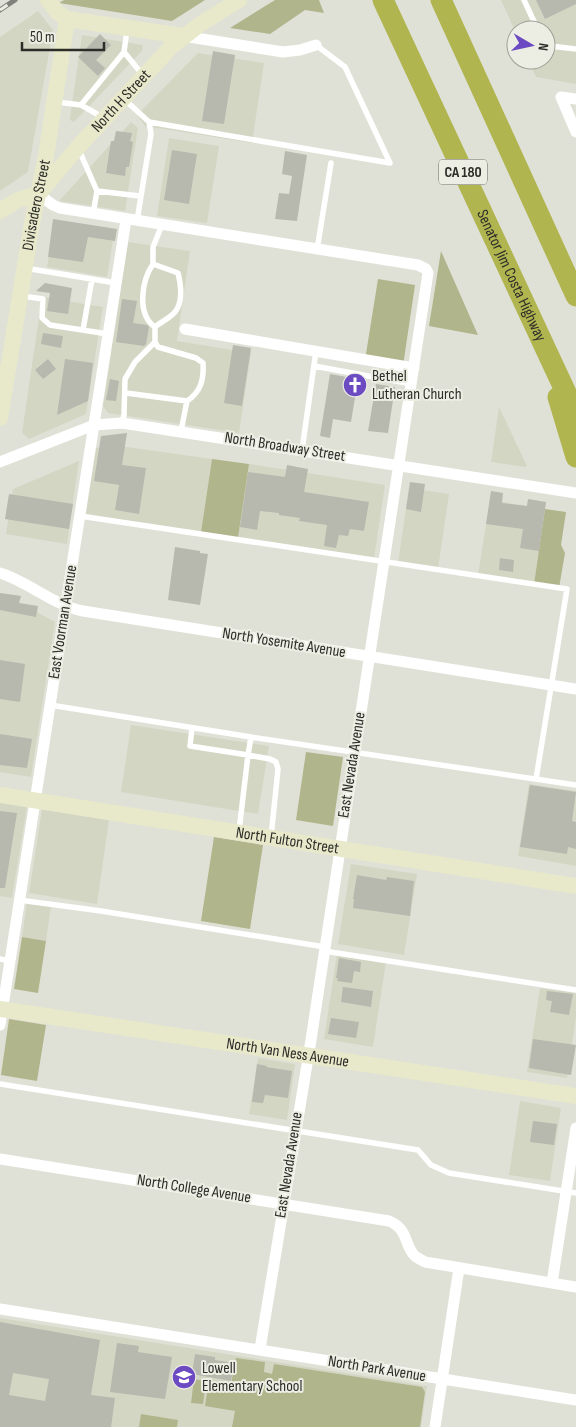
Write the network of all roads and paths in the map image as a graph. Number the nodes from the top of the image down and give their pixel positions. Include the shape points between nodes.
1 (48, 0) edge
2 (239, 0) edge
3 (382, 0) edge
4 (441, 0) edge
5 (524, 0) edge
6 (67, 19) junction
7 (533, 20) edge
8 (127, 28) junction
9 (184, 36) junction
10 (316, 45) joint
11 (556, 47) edge
12 (576, 49) edge
13 (124, 52) junction
14 (144, 76) junction
15 (123, 98) junction
16 (576, 99) edge
17 (54, 101) junction
18 (81, 105) junction
19 (104, 118) junction
20 (148, 122) junction
21 (576, 132) edge
22 (78, 147) junction
23 (331, 163) dead end
24 (97, 191) junction
25 (38, 194) junction
26 (140, 196) junction
27 (0, 211) edge
28 (92, 214) junction
29 (131, 221) junction
30 (162, 225) junction
31 (317, 250) junction
32 (153, 264) junction
33 (25, 268) junction
34 (92, 279) junction
35 (116, 283) junction
36 (21, 296) junction
37 (576, 296) edge
38 (155, 327) junction
39 (185, 329) dead end
40 (83, 330) junction
41 (108, 334) junction
42 (154, 342) junction
43 (543, 344) junction
44 (316, 351) junction
45 (314, 366) junction
46 (414, 368) junction
47 (412, 384) junction
48 (126, 393) junction
49 (187, 401) junction
50 (576, 414) edge
51 (0, 418) edge
52 (122, 423) junction
53 (94, 425) junction
54 (181, 431) junction
55 (302, 450) junction
56 (575, 454) edge
57 (0, 462) edge
58 (400, 465) junction
59 (576, 494) edge
60 (79, 516) junction
61 (384, 563) junction
62 (0, 573) edge
63 (65, 605) junction
64 (370, 656) junction
65 (552, 684) junction
66 (576, 688) edge
67 (50, 705) junction
68 (192, 728) junction
69 (251, 737) junction
70 (354, 752) junction
71 (248, 756) junction
72 (536, 779) junction
73 (576, 785) edge
74 (0, 795) edge
75 (34, 800) junction
76 (239, 833) junction
77 (271, 838) junction
78 (340, 847) junction
79 (576, 886) edge
80 (19, 900) junction
81 (325, 949) junction
82 (5, 960) edge
83 (576, 990) edge
84 (1, 1014) edge
85 (308, 1055) junction
86 (0, 1084) edge
87 (576, 1096) edge
88 (576, 1128) edge
89 (295, 1130) junction
90 (0, 1159) edge
91 (571, 1192) edge
92 (283, 1204) junction
93 (459, 1268) junction
94 (552, 1283) junction
95 (576, 1286) edge
96 (0, 1309) edge
97 (260, 1349) junction
98 (442, 1379) junction
99 (576, 1400) edge
100 (435, 1427) edge

1 - 6 main road via 56,12
2 - 9 main road, North H Street
3 - 43 highway, Senator Jim Costa Highway / CA 180
4 - 37 highway
5 - 7 lane
6 - 8 main road
6 - 17 main road, Divisadero Street
8 - 9 main road
8 - 13 lane
9 - 10 street via 284,52
9 - 14 main road, North H Street
10 - 20 lane via 345,67 390,163
11 - 12 lane
13 - 14 lane
13 - 18 lane
14 - 15 main road, North H Street
15 - 19 main road, North H Street
15 - 20 lane
16 - 21 street via 561,97
17 - 18 lane
17 - 25 main road, Divisadero Street
18 - 19 lane
19 - 22 main road, North H Street
20 - 26 lane via 151,134
22 - 24 lane
22 - 25 main road, North H Street
23 - 31 lane
24 - 26 lane
24 - 28 lane
25 - 27 main road via 18,200
25 - 28 street via 60,208
25 - 33 main road, Divisadero Street
26 - 29 lane
28 - 29 street
29 - 30 street
29 - 35 street, East Voorman Avenue
30 - 31 street
30 - 32 lane via 153,247
31 - 46 street, East Nevada Avenue via 418,265 426,269 428,278
32 - 38 lane via 142,291 142,302 150,324
32 - 38 lane via 178,273 181,285 176,312
33 - 34 lane
33 - 36 main road, Divisadero Street
34 - 35 lane
34 - 40 lane
35 - 41 street, East Voorman Avenue
36 - 40 lane via 44,299 42,318 50,325
36 - 51 main road, Divisadero Street
38 - 42 lane
39 - 44 street
40 - 41 lane
41 - 53 street, East Voorman Avenue
42 - 48 lane via 135,362 126,380
42 - 49 lane via 158,347 203,363 202,384 194,397
43 - 50 highway, Senator Jim Costa Highway / CA 180
43 - 56 highway
44 - 45 lane
44 - 46 street
45 - 47 lane
45 - 55 lane
46 - 47 street, East Nevada Avenue
47 - 58 street, East Nevada Avenue
48 - 49 lane
48 - 52 lane
49 - 54 lane
52 - 53 street, North Broadway Street
52 - 54 street, North Broadway Street
53 - 57 street, North Broadway Street
53 - 60 street, East Voorman Avenue
54 - 55 street, North Broadway Street
55 - 58 street, North Broadway Street
58 - 59 street, North Broadway Street
58 - 61 street, East Nevada Avenue
60 - 61 lane
60 - 63 street, East Voorman Avenue
61 - 64 street, East Nevada Avenue
61 - 65 lane via 567,589
62 - 63 street, North Yosemite Avenue
63 - 64 street, North Yosemite Avenue via 83,611
63 - 67 street, East Voorman Avenue
64 - 65 street, North Yosemite Avenue
64 - 70 street, East Nevada Avenue
65 - 66 street, North Yosemite Avenue
65 - 72 lane
67 - 68 lane
67 - 75 street, East Voorman Avenue
68 - 69 lane
68 - 71 lane via 190,746
69 - 70 lane
69 - 71 lane
70 - 72 lane
70 - 78 street, East Nevada Avenue
71 - 76 lane
71 - 77 lane via 270,759 276,762 278,769
72 - 73 lane
74 - 75 main road, North Fulton Street
75 - 76 main road, North Fulton Street
75 - 80 street, East Voorman Avenue
76 - 77 main road, North Fulton Street
77 - 78 main road, North Fulton Street
78 - 79 main road, North Fulton Street
78 - 81 street, East Nevada Avenue
80 - 81 lane
80 - 82 street, East Voorman Avenue
81 - 83 lane
81 - 85 street, East Nevada Avenue
82 - 84 street, East Voorman Avenue
84 - 85 main road, North Van Ness Avenue
85 - 87 main road, North Van Ness Avenue
85 - 89 street, East Nevada Avenue
86 - 89 lane
88 - 91 street
89 - 91 lane via 418,1150 431,1165 449,1173
89 - 92 street, East Nevada Avenue
90 - 92 street, North College Avenue
91 - 94 street
92 - 93 street, North College Avenue via 390,1221 403,1232 414,1256 426,1262
92 - 97 street, East Nevada Avenue
93 - 94 street, North College Avenue
93 - 98 street
94 - 95 street, North College Avenue
96 - 97 street, North Park Avenue
97 - 98 street, North Park Avenue
98 - 99 street, North Park Avenue
98 - 100 street

